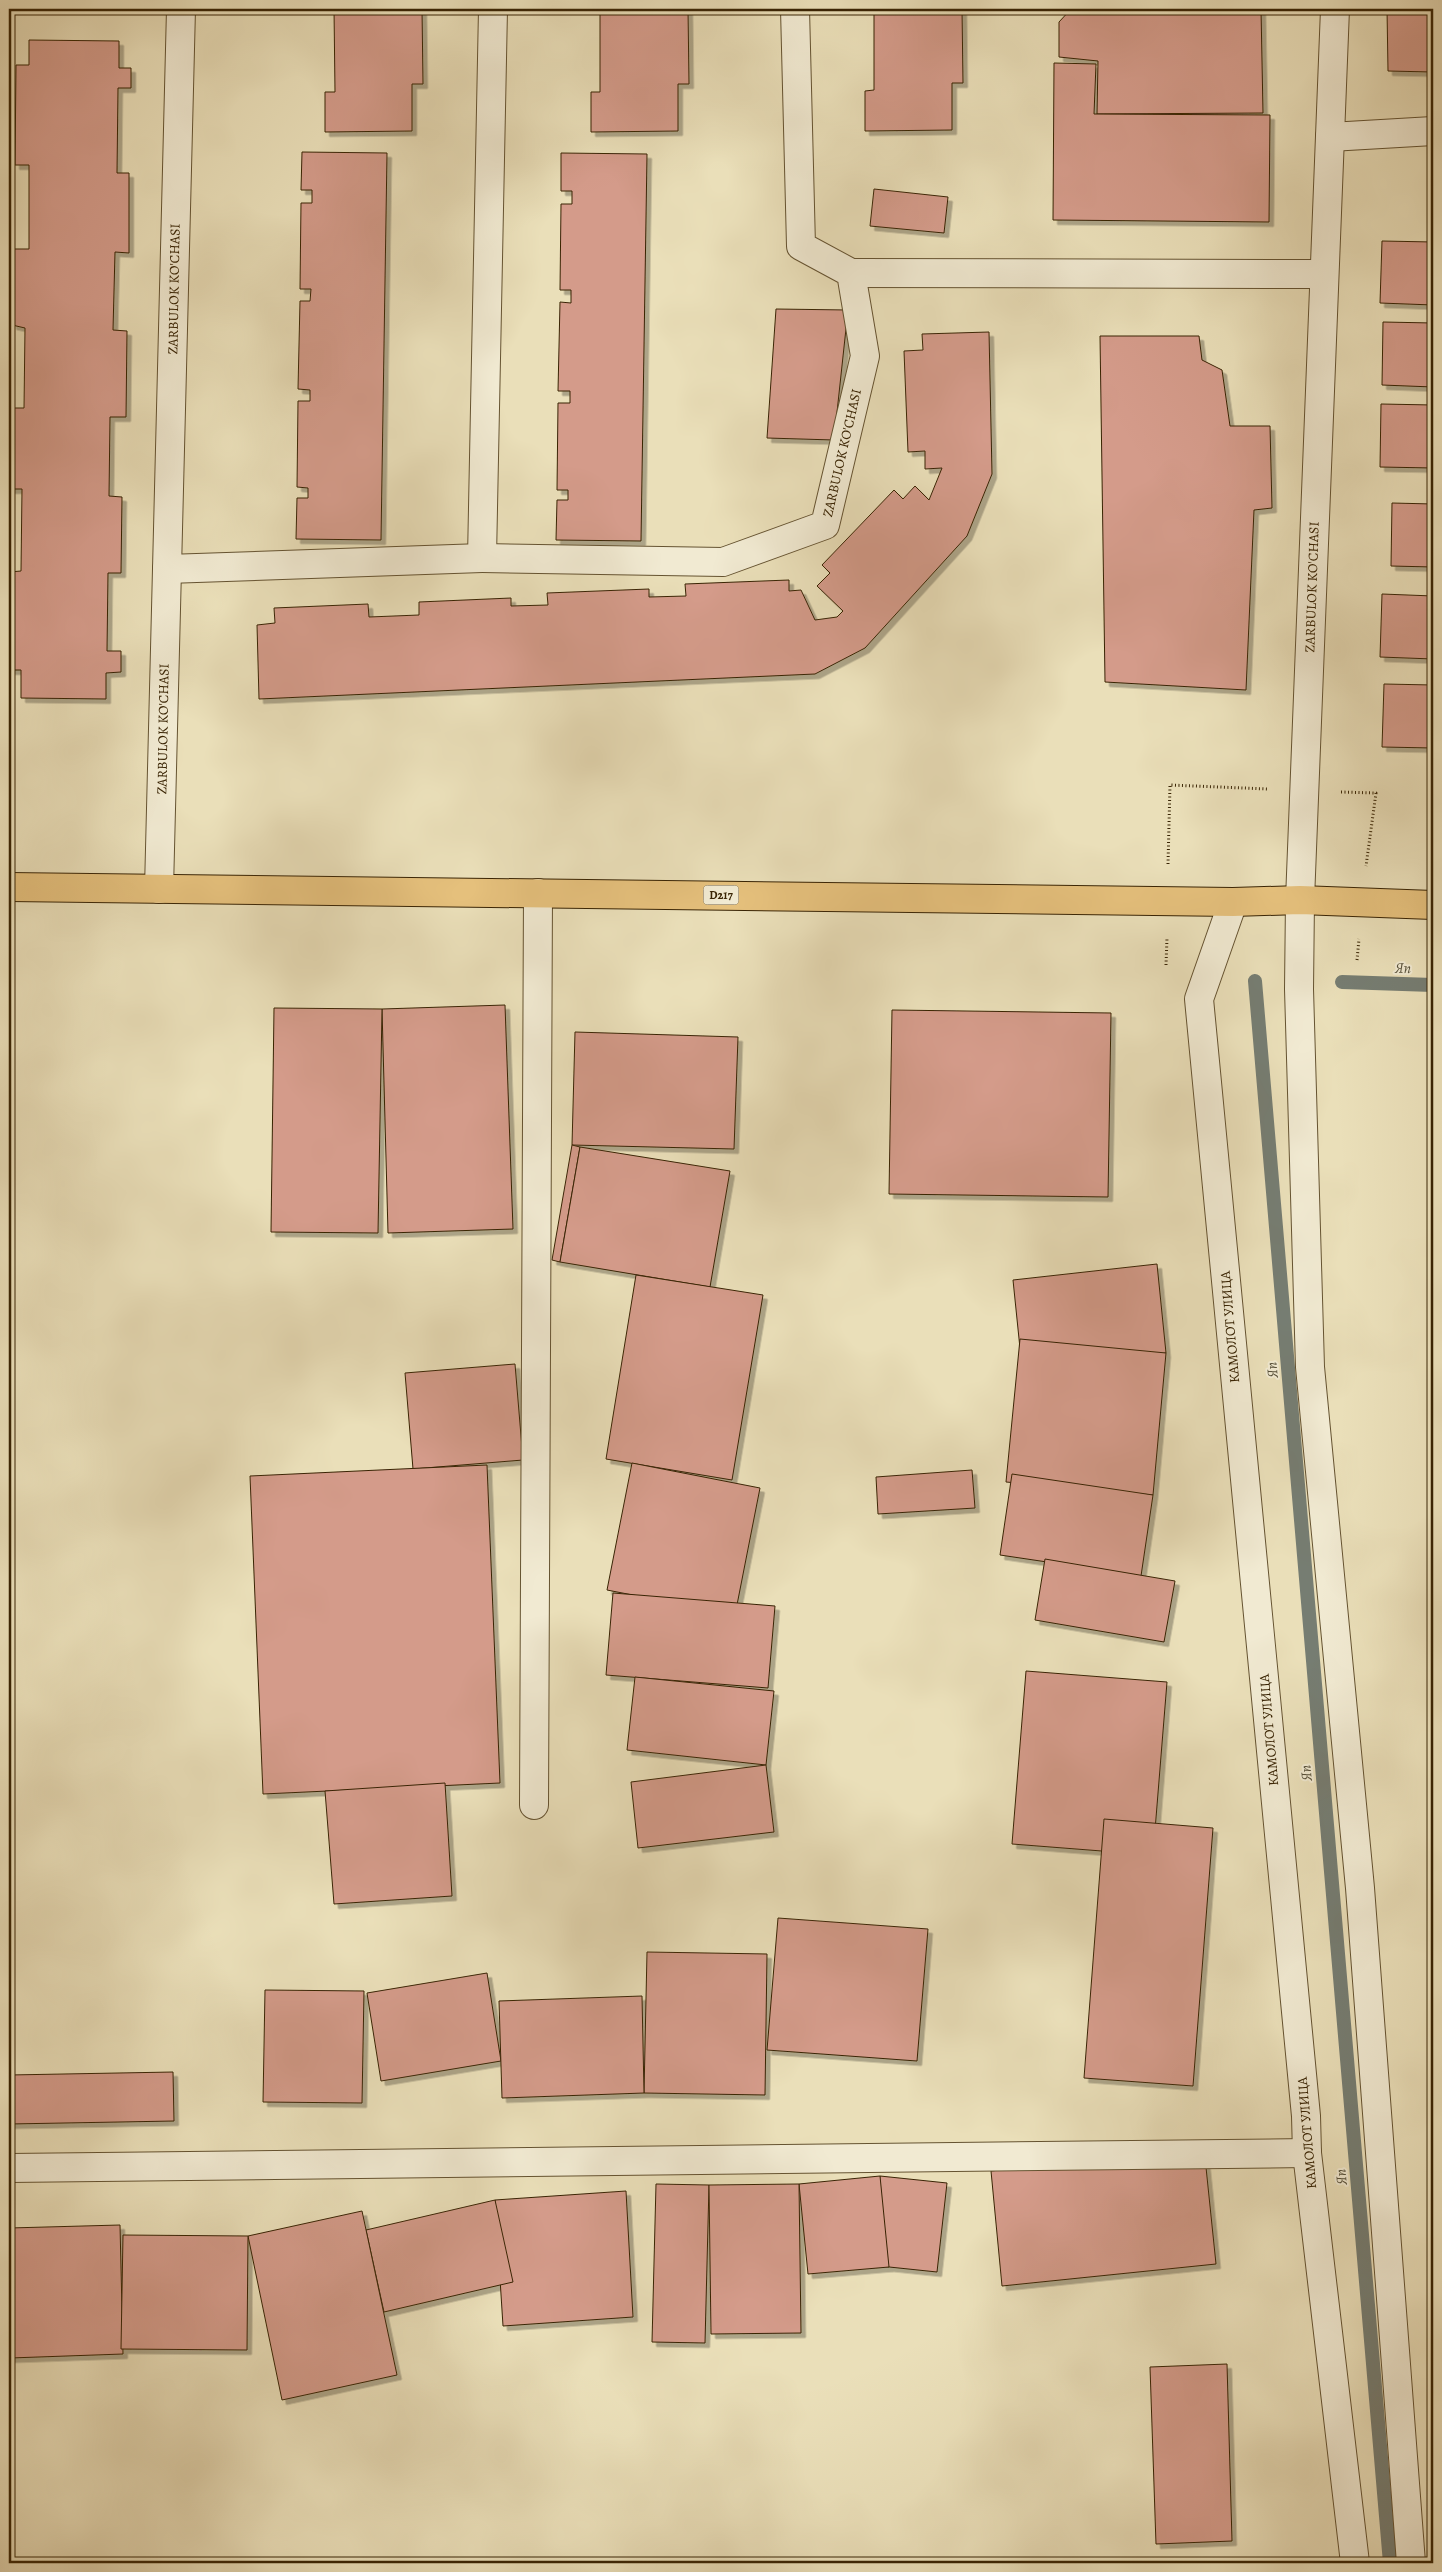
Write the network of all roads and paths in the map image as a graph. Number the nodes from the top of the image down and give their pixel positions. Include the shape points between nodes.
1 (181, 9) edge
2 (493, 9) edge
3 (795, 9) edge
4 (1335, 9) edge
5 (1433, 131) edge
6 (1330, 137) junction
7 (851, 273) junction
8 (1324, 274) junction
9 (482, 558) junction
10 (167, 569) junction
11 (9, 887) edge
12 (160, 889) junction
13 (538, 893) junction
14 (1300, 900) junction
15 (1233, 902) junction
16 (1433, 905) edge
17 (534, 1805) dead end
18 (1307, 2154) junction
19 (9, 2168) edge
20 (1355, 2563) edge
21 (1410, 2563) edge

1 - 10 street, ZARBULOK KO'CHASI
2 - 9 street
3 - 7 street via 800,246
4 - 6 street, ZARBULOK KO'CHASI
5 - 6 street
6 - 8 street, ZARBULOK KO'CHASI
7 - 8 street
7 - 9 street, ZARBULOK KO'CHASI via 865,356 825,525 723,562
8 - 14 street, ZARBULOK KO'CHASI
9 - 10 street, ZARBULOK KO'CHASI
10 - 12 street, ZARBULOK KO'CHASI
11 - 12 main road, D217
12 - 13 main road, D217
13 - 15 main road, D217
13 - 17 street
14 - 15 main road, D217
14 - 16 main road, D217
14 - 21 street, ZARBULOK KO'CHASI via 1299,988 1310,1367 1360,1888
15 - 18 street, КАМОЛОТ УЛИЦА via 1199,999 1306,2116
18 - 19 street
18 - 20 street, КАМОЛОТ УЛИЦА

